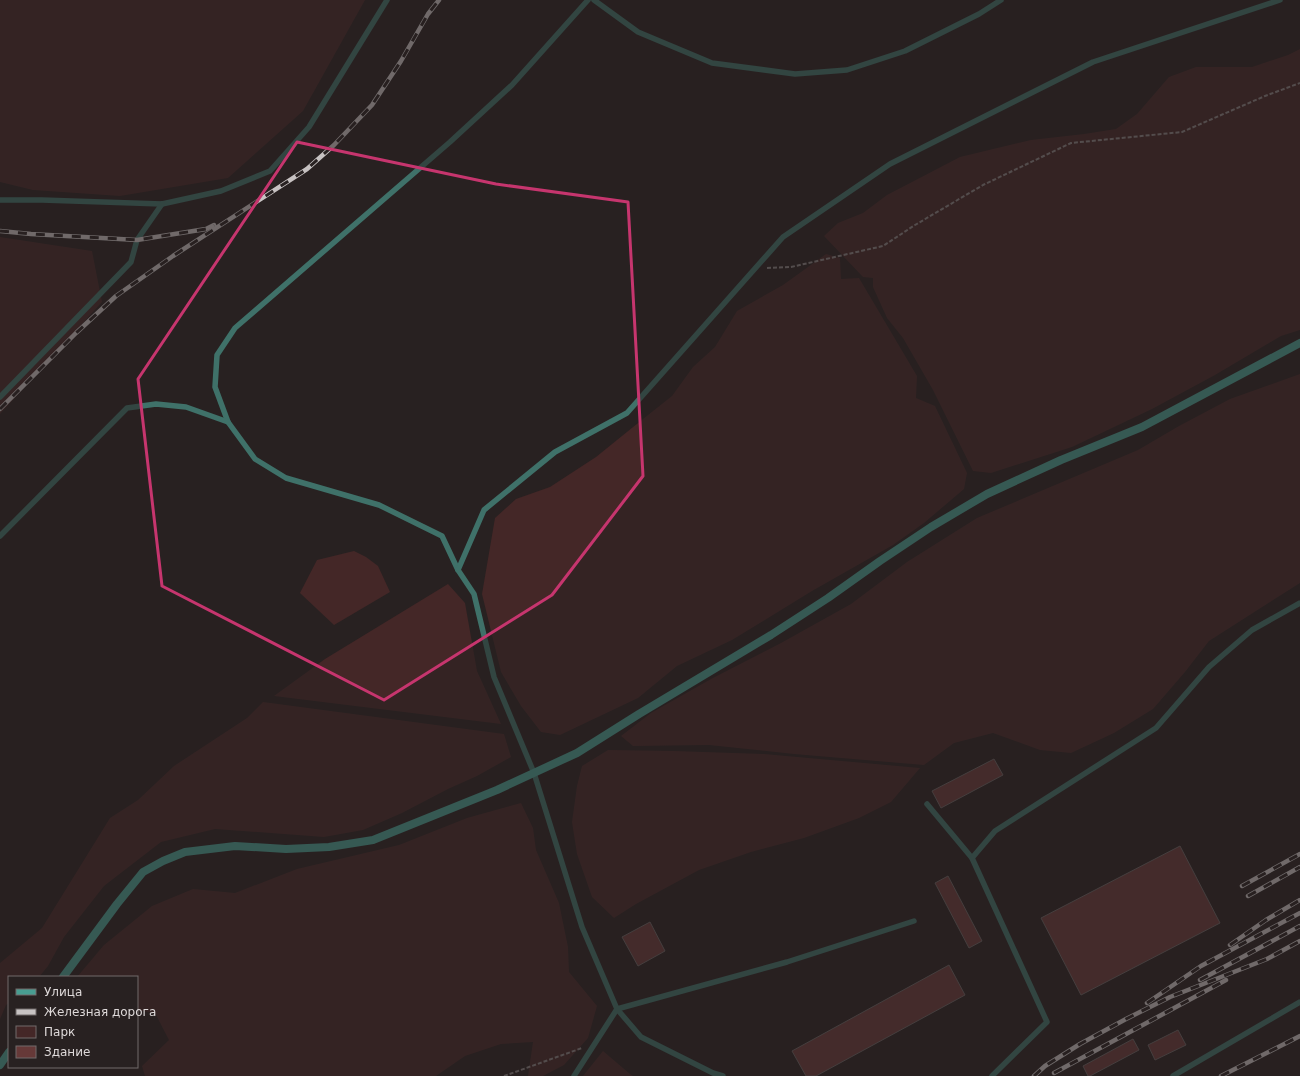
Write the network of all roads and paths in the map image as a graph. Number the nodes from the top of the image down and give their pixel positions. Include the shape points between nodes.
1 (387, 0) edge
2 (588, 0) edge
3 (594, 0) edge
4 (1001, 0) edge
5 (1280, 0) edge
6 (1300, 83) edge
7 (0, 200) edge
8 (162, 204) junction
9 (754, 269) junction
10 (1300, 343) edge
11 (0, 397) edge
12 (228, 422) junction
13 (0, 536) edge
14 (458, 570) junction
15 (1300, 603) edge
16 (534, 773) junction
17 (927, 804) dead end
18 (972, 858) junction
19 (914, 921) dead end
20 (64, 976) edge
21 (1300, 1002) edge
22 (617, 1009) junction
23 (596, 1043) junction
24 (8, 1053) edge
25 (0, 1065) edge
26 (504, 1076) edge
27 (574, 1076) edge
28 (723, 1076) edge
29 (992, 1076) edge
30 (1173, 1076) edge

1 - 8 lane via 308,127 270,171 221,191
2 - 12 lane via 512,85 235,328 217,355 215,387
3 - 4 lane via 638,32 712,63 795,74 847,70 905,52
5 - 9 lane via 1093,62 890,164 783,237
6 - 9 path via 1182,132 1071,143 983,185 883,246 791,267
7 - 8 lane
8 - 11 lane via 137,240 131,262
9 - 14 lane via 627,414 555,452 484,510
10 - 16 street via 1142,427 986,494 880,560 771,635 577,753
12 - 13 lane via 186,407 156,404 127,408
12 - 14 lane via 255,459 286,478 379,504 442,536
14 - 16 lane via 474,594 494,677
15 - 18 lane via 1252,630 1209,667 1156,728 995,831
16 - 20 street via 373,840 329,847 293,849 235,846 185,852 163,861 143,872
16 - 22 lane via 582,928
17 - 18 lane
18 - 29 lane via 1047,1022
19 - 22 lane via 787,962
21 - 30 lane
22 - 23 lane
22 - 28 lane via 641,1037
23 - 26 path
23 - 27 lane
24 - 25 street

